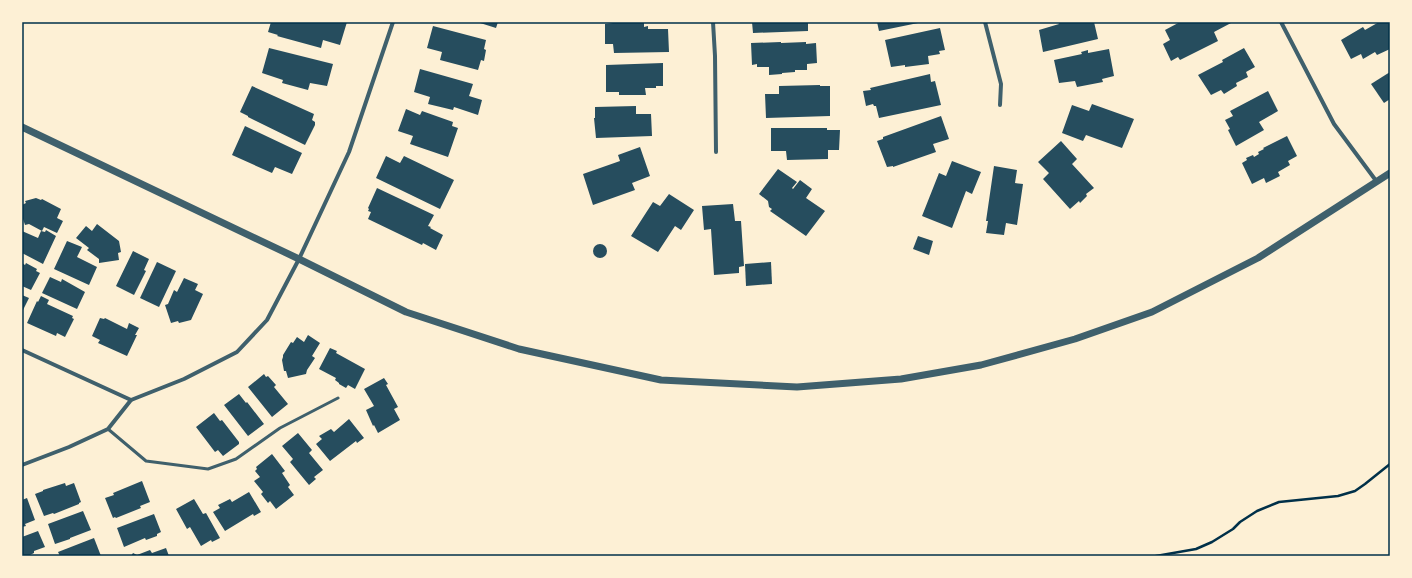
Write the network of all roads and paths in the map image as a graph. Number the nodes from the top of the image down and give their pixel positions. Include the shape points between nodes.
1 (393, 22) edge
2 (713, 22) edge
3 (984, 22) edge
4 (1281, 22) edge
5 (1000, 105) dead end
6 (22, 127) edge
7 (716, 152) dead end
8 (1390, 173) edge
9 (1377, 182) junction
10 (299, 259) junction
11 (22, 350) edge
12 (338, 398) dead end
13 (131, 400) junction
14 (108, 429) junction
15 (1390, 464) edge
16 (22, 465) edge
17 (1156, 556) edge

1 - 10 street via 349,152
2 - 7 street
3 - 5 street via 1001,84
4 - 9 street via 1334,124
6 - 10 street
8 - 9 street
9 - 10 street via 1258,258 1145,315 1075,339 981,365 901,379 797,387 661,380 519,349 406,312
10 - 13 street via 267,320 237,352 184,379
11 - 13 street
12 - 14 lane via 280,428 236,459 208,469 146,461
13 - 14 street
14 - 16 street
15 - 17 path via 1355,491 1338,496 1279,502 1257,511 1212,542 1196,549

